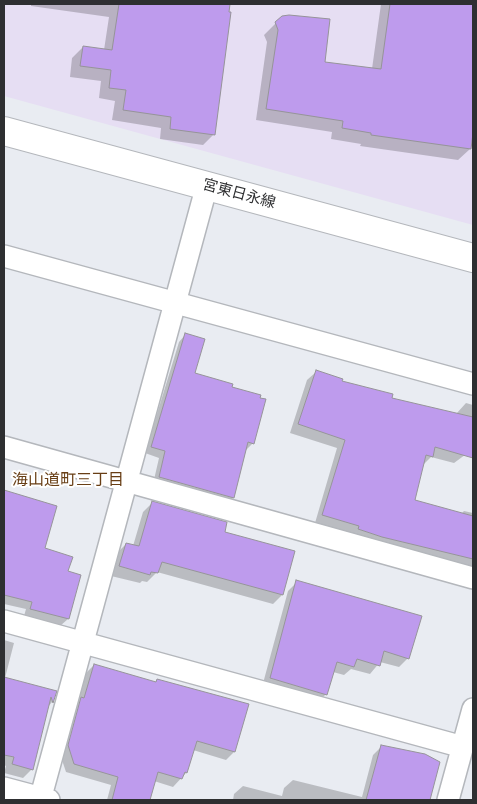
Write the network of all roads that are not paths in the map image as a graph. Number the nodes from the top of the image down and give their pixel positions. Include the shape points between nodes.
1 (4, 131) edge
2 (207, 185) junction
3 (4, 256) edge
4 (473, 258) edge
5 (175, 304) junction
6 (473, 384) edge
7 (4, 447) edge
8 (126, 481) junction
9 (473, 578) edge
10 (4, 621) edge
11 (83, 643) junction
12 (473, 709) edge
13 (463, 747) junction
14 (4, 788) edge
15 (43, 800) edge
16 (448, 800) edge

1 - 2 main road, 宮東日永線
2 - 4 main road, 宮東日永線
2 - 5 street
3 - 5 street
5 - 6 street
5 - 8 street
7 - 8 street
8 - 9 street
8 - 11 street
10 - 11 street
11 - 13 street
11 - 15 street
12 - 13 street
13 - 16 street
14 - 15 street

